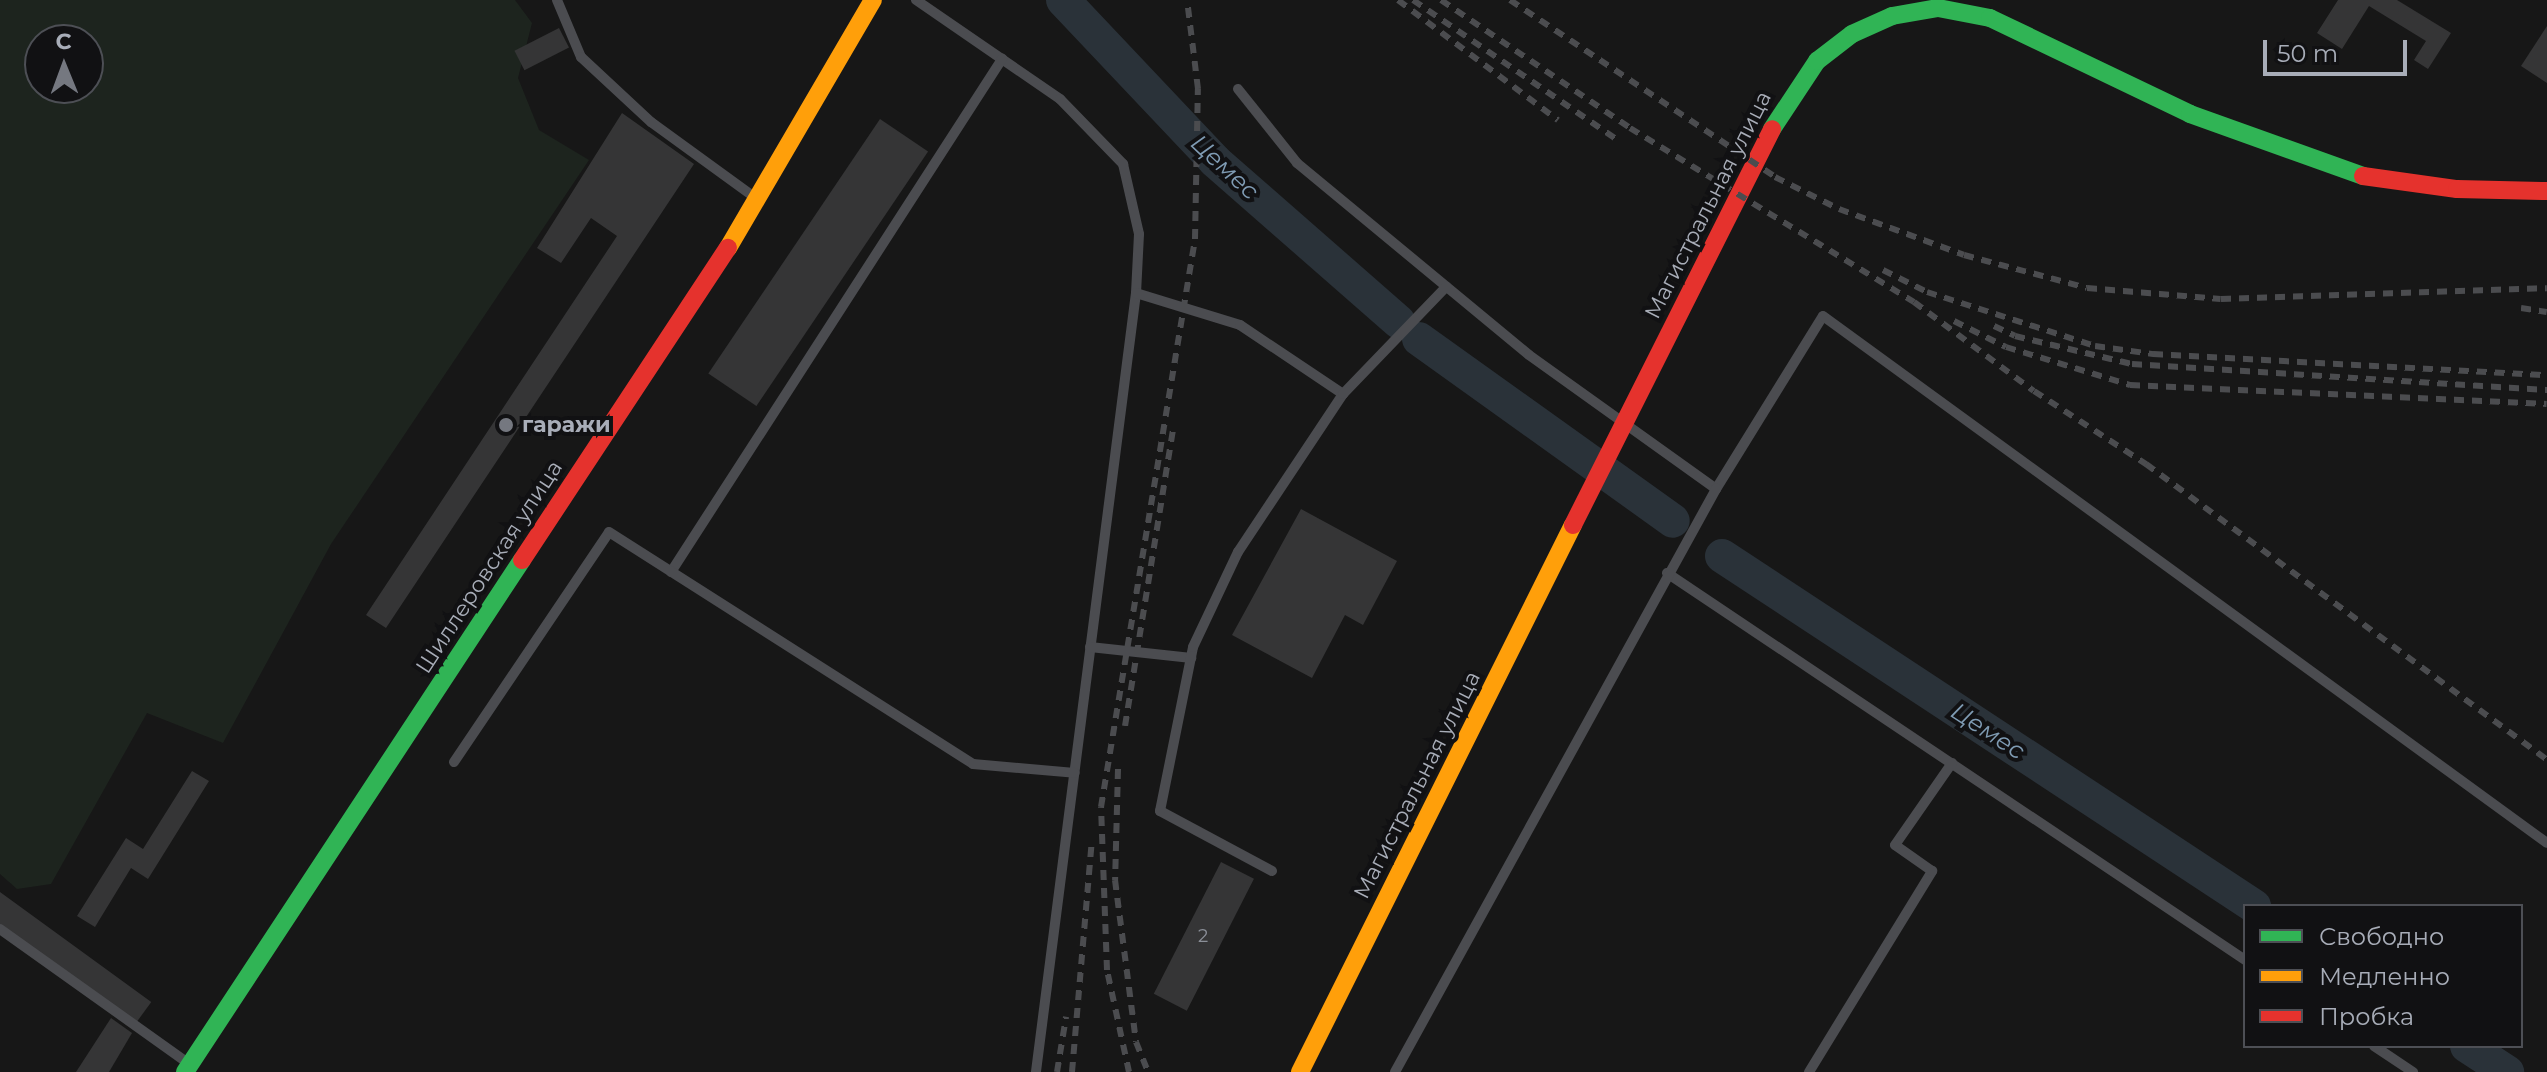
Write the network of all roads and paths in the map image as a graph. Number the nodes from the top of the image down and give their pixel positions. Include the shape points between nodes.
1 (557, 0) edge
2 (873, 0) edge
3 (916, 0) edge
4 (1002, 59) junction
5 (1238, 89) dead end
6 (2547, 191) edge
7 (759, 201) junction
8 (1446, 287) junction
9 (1136, 293) junction
10 (1343, 394) junction
11 (1716, 489) junction
12 (671, 572) junction
13 (1667, 573) junction
14 (1090, 647) junction
15 (1191, 658) junction
16 (454, 762) dead end
17 (1952, 763) junction
18 (1075, 773) junction
19 (2547, 843) edge
20 (1272, 871) dead end
21 (0, 929) edge
22 (2243, 959) edge
23 (2377, 1048) edge
24 (187, 1068) edge
25 (2409, 1071) edge
26 (1036, 1072) edge
27 (1300, 1072) edge
28 (1395, 1072) edge
29 (1809, 1072) edge

1 - 7 lane via 581,57 651,122
2 - 7 main road, Шиллеровская улица
3 - 4 lane
4 - 9 lane via 1060,99 1123,164 1139,234
4 - 12 lane
5 - 8 lane via 1297,163
6 - 27 main road, Магистральная улица via 2457,189 2369,178 2190,114 1990,18 1938,8 1892,16 1852,34 1817,61 1785,102
7 - 24 main road, Шиллеровская улица
8 - 10 lane
8 - 11 lane via 1529,355
9 - 10 lane via 1240,325
9 - 14 lane
10 - 15 lane via 1238,552
11 - 13 lane
11 - 19 lane via 1823,316
12 - 16 lane via 609,532
12 - 18 lane via 973,764
13 - 17 lane
13 - 28 lane
14 - 15 lane
14 - 18 lane
15 - 20 lane via 1160,811
17 - 22 lane
17 - 29 lane via 1895,845 1932,871
18 - 26 lane
21 - 24 lane
23 - 25 lane

